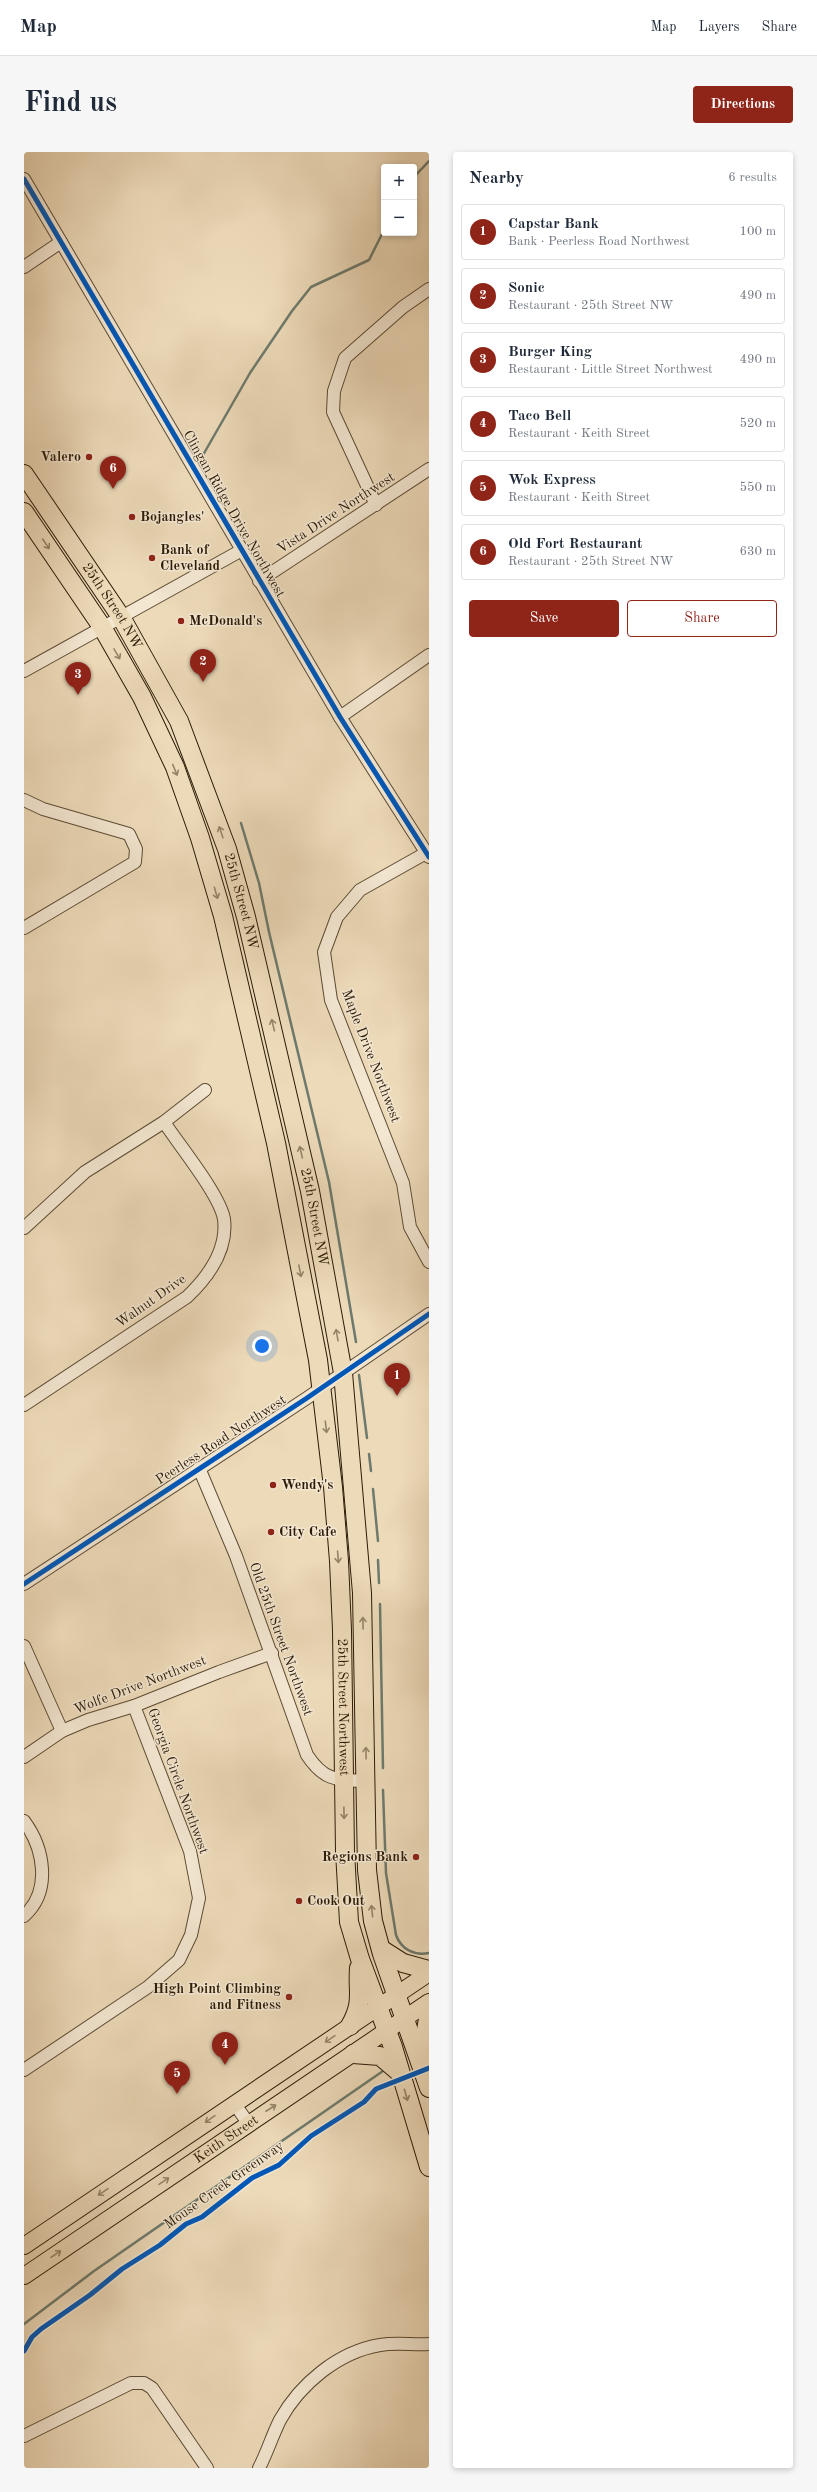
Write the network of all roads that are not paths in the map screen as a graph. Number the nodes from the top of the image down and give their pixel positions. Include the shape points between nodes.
1 (24, 179) edge
2 (61, 242) junction
3 (24, 267) edge
4 (429, 289) edge
5 (429, 469) edge
6 (24, 474) edge
7 (376, 505) junction
8 (24, 512) edge
9 (242, 550) junction
10 (259, 581) junction
11 (122, 617) junction
12 (102, 628) junction
13 (429, 655) edge
14 (24, 671) edge
15 (340, 717) junction
16 (24, 800) edge
17 (428, 855) edge
18 (24, 928) edge
19 (205, 1090) dead end
20 (164, 1122) junction
21 (24, 1228) edge
22 (294, 1237) joint
23 (429, 1262) edge
24 (429, 1314) edge
25 (343, 1373) junction
26 (321, 1389) junction
27 (24, 1406) edge
28 (199, 1468) junction
29 (24, 1584) edge
30 (24, 1646) edge
31 (272, 1654) junction
32 (134, 1706) junction
33 (62, 1731) junction
34 (24, 1757) edge
35 (343, 1780) junction
36 (366, 1781) junction
37 (24, 1821) edge
38 (24, 1916) edge
39 (381, 1949) junction
40 (360, 1959) junction
41 (429, 1970) edge
42 (429, 1973) edge
43 (397, 1994) junction
44 (429, 2002) edge
45 (379, 2006) junction
46 (429, 2013) edge
47 (405, 2018) junction
48 (350, 2026) junction
49 (387, 2030) junction
50 (353, 2054) junction
51 (429, 2063) edge
52 (24, 2070) edge
53 (400, 2073) junction
54 (429, 2088) edge
55 (234, 2103) junction
56 (248, 2123) junction
57 (429, 2167) edge
58 (140, 2197) junction
59 (83, 2206) junction
60 (24, 2246) edge
61 (24, 2276) edge
62 (429, 2344) edge
63 (24, 2436) edge
64 (207, 2468) edge
65 (259, 2468) edge

1 - 2 street, Clingan Ridge Drive Northwest
2 - 3 street
2 - 9 street, Clingan Ridge Drive Northwest
4 - 7 street via 403,306 345,358 334,391 333,412
5 - 7 street, Vista Drive Northwest
6 - 11 highway, 25th Street NW
7 - 10 street, Vista Drive Northwest
8 -> 12 highway, 25th Street NW
9 - 10 street, Clingan Ridge Drive Northwest
9 - 11 street
10 - 15 street, Clingan Ridge Drive Northwest
11 - 12 street
25 -> 11 highway, 25th Street NW via 310,1190 275,1037 227,849 179,721
12 - 14 street
12 -> 22 highway, 25th Street NW via 142,697 175,767 200,838 223,916 276,1142
13 - 15 street
15 - 17 street, Clingan Ridge Drive Northwest
16 - 18 street via 43,809 128,834 136,849 135,862
17 - 23 street, Maple Drive Northwest via 360,890 337,917 324,952 331,1000 403,1183 410,1227
19 - 20 street
20 - 21 street via 85,1172
20 - 27 street, Walnut Drive via 216,1199 224,1219 222,1243 216,1260 204,1280 187,1297
22 -> 26 highway, 25th Street Northwest via 318,1360
24 - 25 street, Peerless Road Northwest
25 - 26 street, Peerless Road Northwest
36 -> 25 highway, 25th Street Northwest via 362,1593
26 - 28 street, Peerless Road Northwest
26 -> 35 highway, 25th Street Northwest via 339,1561
28 - 29 street, Peerless Road Northwest
28 - 31 street, Old 25th Street Northwest via 236,1556
30 - 33 street
31 - 32 street, Wolfe Drive Northwest via 218,1672
31 - 35 street, Old 25th Street Northwest via 306,1754 326,1777
32 - 33 street, Wolfe Drive Northwest
32 - 52 street, Georgia Circle Northwest via 190,1851 199,1898 190,1935 179,1960 148,1987
33 - 34 street, Wolfe Drive Northwest
35 - 36 street, Old 25th Street Northwest
35 -> 40 highway, 25th Street Northwest via 347,1907
39 -> 36 highway, 25th Street Northwest via 373,1921 368,1870
37 - 38 street via 31,1831 43,1864 41,1887 29,1912
39 - 41 highway via 403,1963
39 - 43 highway, 25th Street Northwest
40 - 45 highway, 25th Street Northwest
40 - 48 highway via 360,2000 358,2011
42 - 43 main road, Keith Street
43 - 45 main road, Keith Street
43 - 47 highway, 25th Street Northwest
44 - 47 main road, Keith Street
45 - 48 main road, Keith Street
45 - 49 highway, 25th Street Northwest
46 - 51 highway via 424,2042
47 - 49 main road, Keith Street
47 - 54 highway, 25th Street Northwest
48 -> 55 main road, Keith Street
49 - 50 main road, Keith Street
49 - 53 highway, 25th Street Northwest
50 - 53 highway via 380,2056
56 -> 50 main road, Keith Street
53 -> 57 highway, 25th Street Northwest
55 - 56 street
55 -> 59 main road, Keith Street
58 -> 56 main road, Keith Street
58 - 59 main road via 115,2209
61 -> 58 main road, Keith Street
59 - 60 main road, Keith Street
62 - 65 street via 379,2345 353,2354 325,2369 292,2402 280,2421
63 - 64 street via 131,2383 144,2383 152,2388

